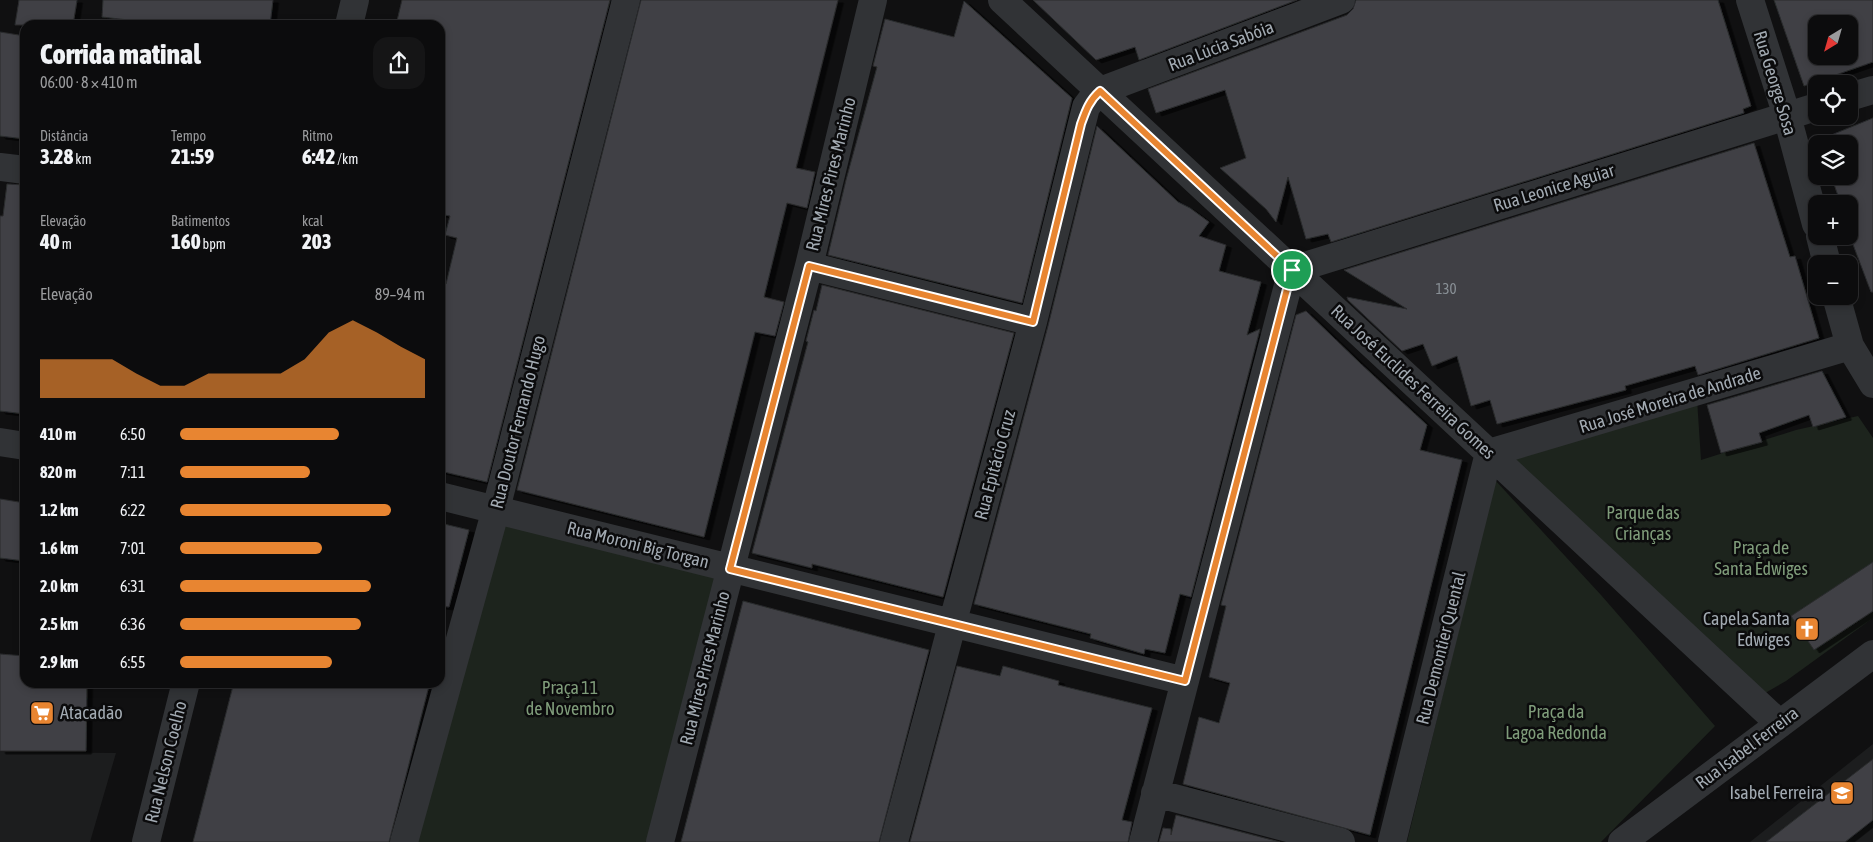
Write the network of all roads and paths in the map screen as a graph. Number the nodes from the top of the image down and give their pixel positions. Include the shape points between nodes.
1 (355, 0) edge
2 (626, 0) edge
3 (873, 0) edge
4 (1002, 0) edge
5 (1341, 0) edge
6 (1750, 0) edge
7 (350, 20) edge
8 (1873, 90) edge
9 (1100, 91) junction
10 (1858, 94) edge
11 (1808, 109) edge
12 (1787, 116) junction
13 (0, 167) edge
14 (20, 169) edge
15 (1808, 195) edge
16 (809, 266) junction
17 (1292, 270) junction
18 (1839, 305) edge
19 (1033, 322) junction
20 (1850, 346) junction
21 (1873, 384) edge
22 (0, 442) edge
23 (20, 445) edge
24 (1489, 453) junction
25 (445, 497) edge
26 (496, 509) junction
27 (730, 569) junction
28 (952, 623) junction
29 (1873, 654) edge
30 (1185, 681) junction
31 (184, 688) edge
32 (1780, 724) junction
33 (1156, 793) junction
34 (1624, 841) edge
35 (146, 842) edge
36 (404, 842) edge
37 (660, 842) edge
38 (894, 842) edge
39 (1143, 842) edge
40 (1341, 842) edge
41 (1392, 842) edge

1 - 7 street
2 - 26 street, Rua Doutor Fernando Hugo
3 - 16 street, Rua Mires Pires Marinho
4 - 9 street, Rua José Euclides Ferreira Gomes
5 - 9 street, Rua Lúcia Sabóia
6 - 12 street, Rua George Sosa
8 - 10 street
9 - 17 street, Rua José Euclides Ferreira Gomes
9 - 19 street, Rua Epitácio Cruz via 1089,103 1081,124
11 - 12 street, Rua Leonice Aguiar
12 - 15 street, Rua George Sosa
12 - 17 street, Rua Leonice Aguiar
13 - 14 street
16 - 19 street
16 - 27 street, Rua Mires Pires Marinho
17 - 24 street, Rua José Euclides Ferreira Gomes
17 - 30 street
18 - 20 street
19 - 28 street, Rua Epitácio Cruz
20 - 21 street
20 - 24 street, Rua José Moreira de Andrade
22 - 23 street
24 - 32 street, Rua José Euclides Ferreira Gomes
24 - 41 street, Rua Demontier Quental
25 - 26 street, Rua Moroni Big Torgan
26 - 27 street, Rua Moroni Big Torgan
26 - 36 street, Rua Doutor Fernando Hugo
27 - 28 street, Rua Moroni Big Torgan
27 - 37 street, Rua Mires Pires Marinho
28 - 30 street, Rua Moroni Big Torgan
28 - 38 street, Rua Epitácio Cruz
29 - 32 street, Rua Isabel Ferreira
30 - 33 street
31 - 35 street, Rua Nelson Coelho
32 - 34 street, Rua Isabel Ferreira
33 - 39 street
33 - 40 street

